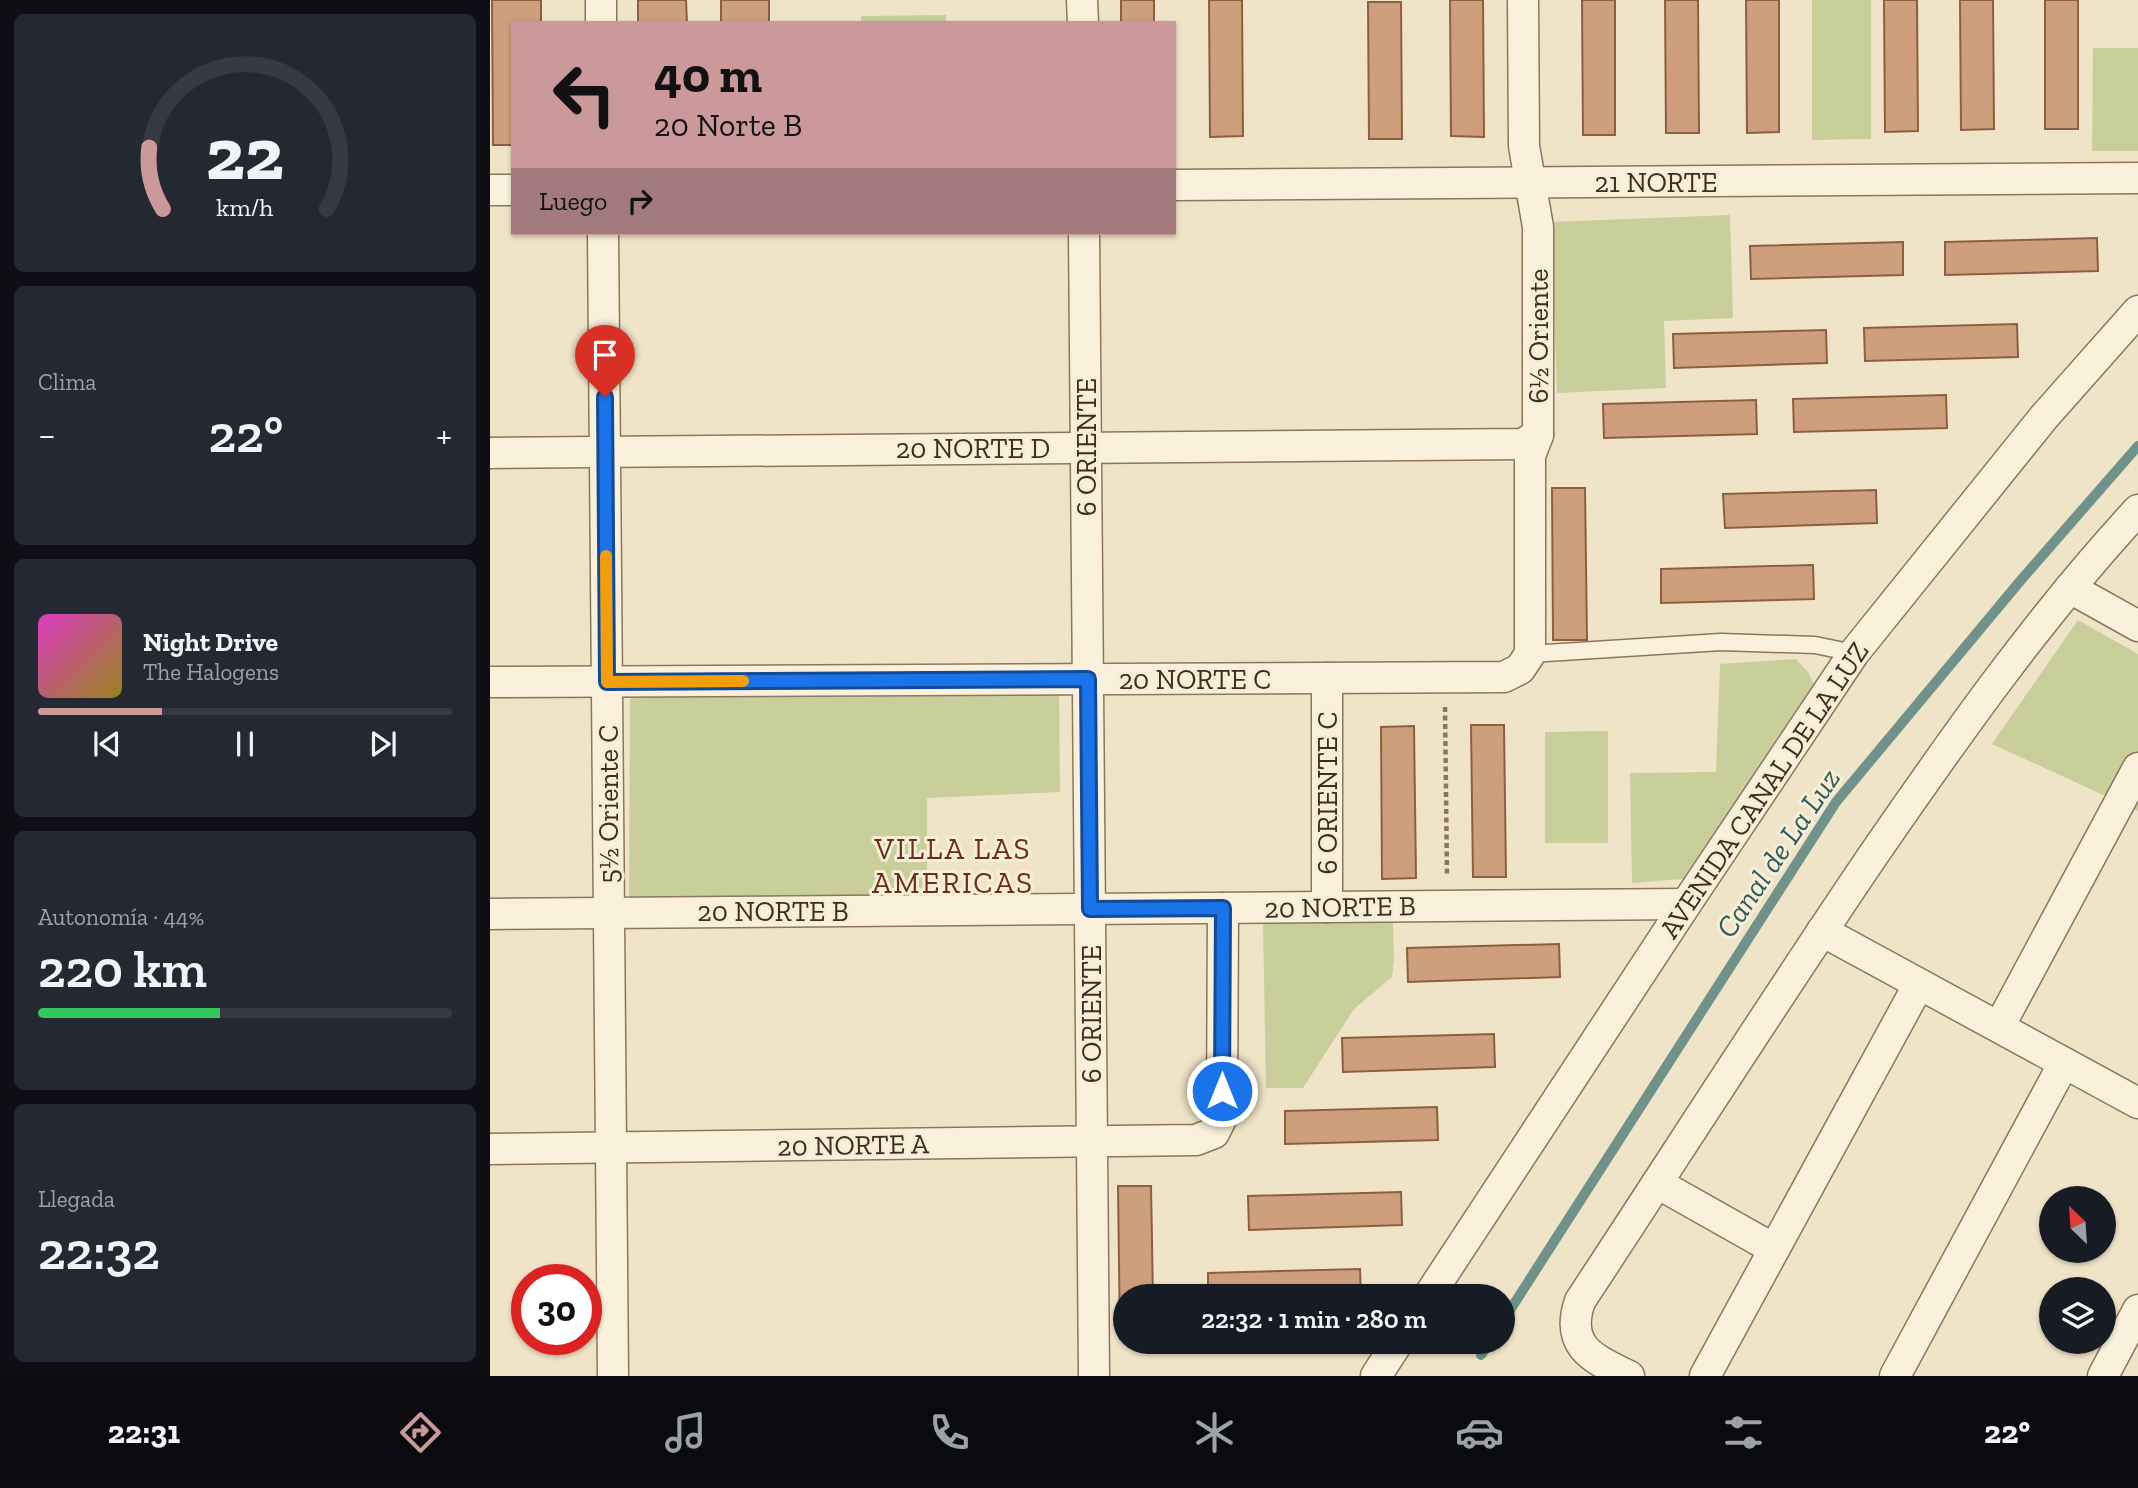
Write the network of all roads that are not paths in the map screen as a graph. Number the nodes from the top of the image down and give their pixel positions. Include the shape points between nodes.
1 (601, 0) edge
2 (1082, 0) edge
3 (1523, 0) edge
4 (601, 21) edge
5 (1083, 21) edge
6 (2138, 178) edge
7 (1531, 183) junction
8 (1176, 186) edge
9 (490, 190) edge
10 (511, 190) edge
11 (603, 235) edge
12 (1084, 235) edge
13 (2138, 311) edge
14 (1538, 435) junction
15 (1086, 447) junction
16 (605, 452) junction
17 (490, 453) edge
18 (2138, 510) edge
19 (2070, 588) junction
20 (2138, 626) edge
21 (1854, 653) junction
22 (1525, 661) junction
23 (1327, 678) junction
24 (1088, 679) junction
25 (490, 682) edge
26 (607, 682) junction
27 (2138, 768) edge
28 (1685, 904) junction
29 (1327, 907) junction
30 (1223, 908) junction
31 (1090, 909) junction
32 (609, 913) junction
33 (490, 914) edge
34 (1822, 931) junction
35 (1919, 984) junction
36 (1999, 1027) junction
37 (2064, 1063) junction
38 (2138, 1103) edge
39 (1092, 1142) junction
40 (611, 1148) junction
41 (490, 1149) edge
42 (1657, 1183) junction
43 (1774, 1249) junction
44 (1437, 1284) edge
45 (2138, 1310) edge
46 (1390, 1354) edge
47 (612, 1376) edge
48 (1094, 1376) edge
49 (1376, 1376) edge
50 (1629, 1376) edge
51 (1705, 1376) edge
52 (1895, 1376) edge
53 (2103, 1376) edge

1 - 4 street
2 - 5 street
3 - 7 street, 6½ Oriente via 1524,146
6 - 7 street, 21 NORTE
7 - 8 street, 21 NORTE
7 - 14 street, 6½ Oriente via 1538,227
9 - 10 street
11 - 16 street, 5½ Oriente C
12 - 15 street, 6 ORIENTE
13 - 21 street, AVENIDA CANAL DE LA LUZ via 2044,417
14 - 15 street, 20 NORTE D via 1522,444
14 - 22 street, 6½ Oriente via 1530,456
15 - 16 street, 20 NORTE D
15 - 24 street, 6 ORIENTE
16 - 17 street, 20 NORTE D
16 - 26 street, 5½ Oriente C
18 - 19 street
19 - 20 street
19 - 34 street via 1947,749
21 - 22 lane via 1815,645 1721,642
21 - 28 street, AVENIDA CANAL DE LA LUZ
22 - 23 street, 20 NORTE C via 1504,677
23 - 24 street, 20 NORTE C
23 - 29 street, 6 ORIENTE C
24 - 26 street, 20 NORTE C
24 - 31 street, 6 ORIENTE
25 - 26 street, 20 NORTE C
26 - 32 street, 5½ Oriente C
27 - 36 street
28 - 29 street, 20 NORTE B
28 - 44 street, AVENIDA CANAL DE LA LUZ
29 - 30 street, 20 NORTE B
30 - 31 street, 20 NORTE B
30 - 39 street, 20 NORTE A via 1222,1117 1214,1133 1196,1140
31 - 32 street, 20 NORTE B
31 - 39 street, 6 ORIENTE
32 - 33 street, 20 NORTE B
32 - 40 street, 5½ Oriente C
34 - 35 street
34 - 42 street
35 - 36 street
35 - 43 street
36 - 37 street
37 - 38 street
37 - 52 street
39 - 40 street, 20 NORTE A
39 - 48 street, 6 ORIENTE
40 - 41 street, 20 NORTE A
40 - 47 street, 5½ Oriente C
42 - 43 street
42 - 50 street via 1576,1314 1578,1340 1585,1351
43 - 51 street
45 - 53 street
46 - 49 street

